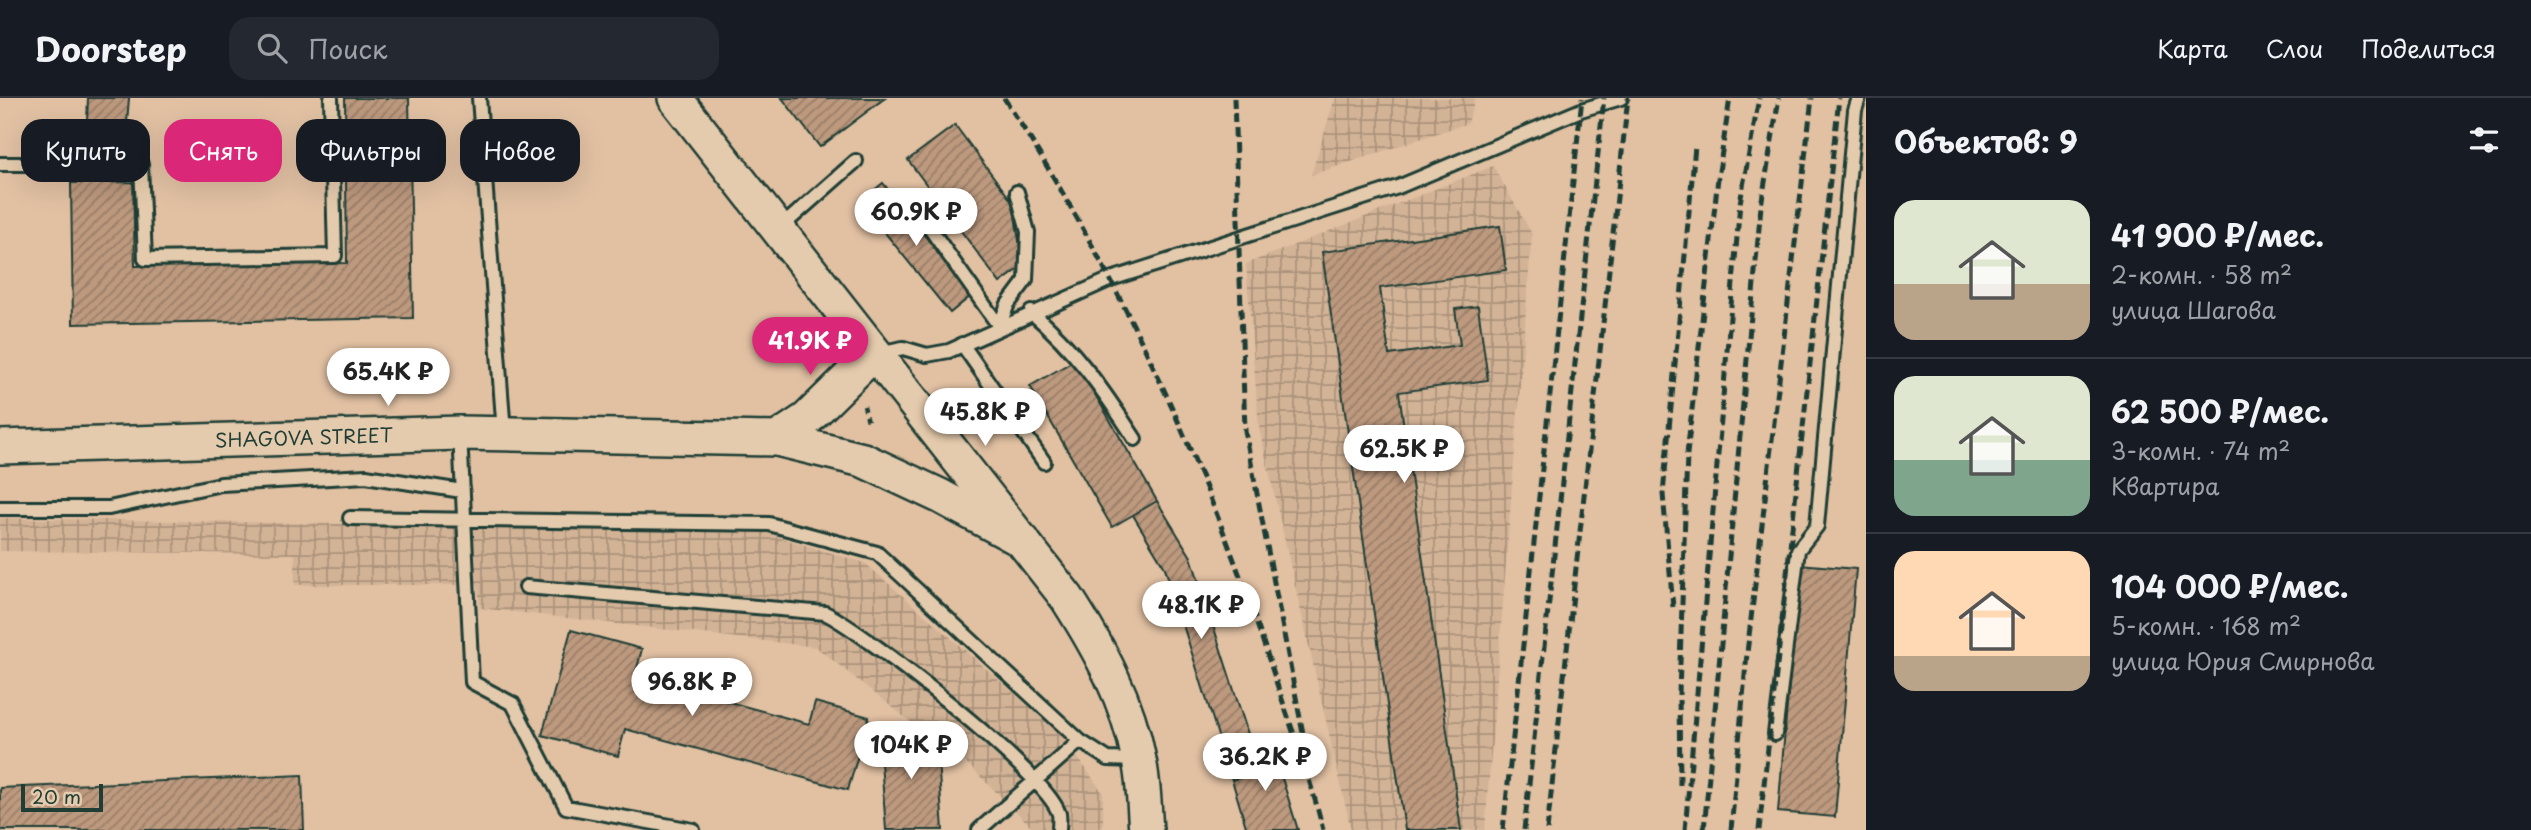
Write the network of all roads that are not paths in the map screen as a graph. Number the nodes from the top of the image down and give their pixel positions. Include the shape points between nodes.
1 (331, 98) edge
2 (479, 98) edge
3 (675, 98) edge
4 (1621, 98) edge
5 (1859, 98) edge
6 (856, 161) dead end
7 (0, 164) edge
8 (1017, 192) dead end
9 (912, 203) dead end
10 (778, 230) junction
11 (1031, 312) junction
12 (999, 326) junction
13 (962, 344) junction
14 (874, 353) junction
15 (460, 433) junction
16 (504, 433) junction
17 (777, 439) junction
18 (1135, 439) dead end
19 (0, 447) edge
20 (1044, 462) dead end
21 (463, 491) junction
22 (0, 508) edge
23 (350, 517) dead end
24 (464, 517) junction
25 (1023, 541) junction
26 (526, 587) dead end
27 (1774, 734) dead end
28 (1080, 741) junction
29 (1140, 760) junction
30 (1034, 782) junction
31 (693, 830) edge
32 (979, 830) edge
33 (1059, 830) edge
34 (1146, 830) edge

1 - 7 lane via 335,256 145,259 141,164
2 - 16 lane
3 - 10 main road
4 - 11 lane via 1604,100 1398,187 1236,241 1156,262
5 - 27 lane via 1817,526 1798,550
6 - 10 lane
8 - 12 lane via 1028,232 1026,280
9 - 12 lane
10 - 14 main road
11 - 12 lane
11 - 18 lane via 1064,340
12 - 13 lane
13 - 14 lane via 928,355 903,348
13 - 20 lane
14 - 17 main road via 807,419
14 - 25 main road
15 - 16 main road, SHAGOVA STREET
15 - 19 main road, SHAGOVA STREET
15 - 21 lane
16 - 17 main road, SHAGOVA STREET
17 - 25 main road, SHAGOVA STREET via 863,460
21 - 22 lane via 366,476 221,484 109,508
21 - 24 lane
23 - 24 lane
24 - 28 lane via 769,524 877,553
24 - 31 lane via 472,682 513,704 566,807
25 - 29 main road via 1099,650 1126,710
26 - 30 lane via 825,612 851,625 965,715
28 - 29 lane via 1108,760
28 - 30 lane
29 - 34 main road
30 - 32 lane
30 - 33 lane via 1059,813

